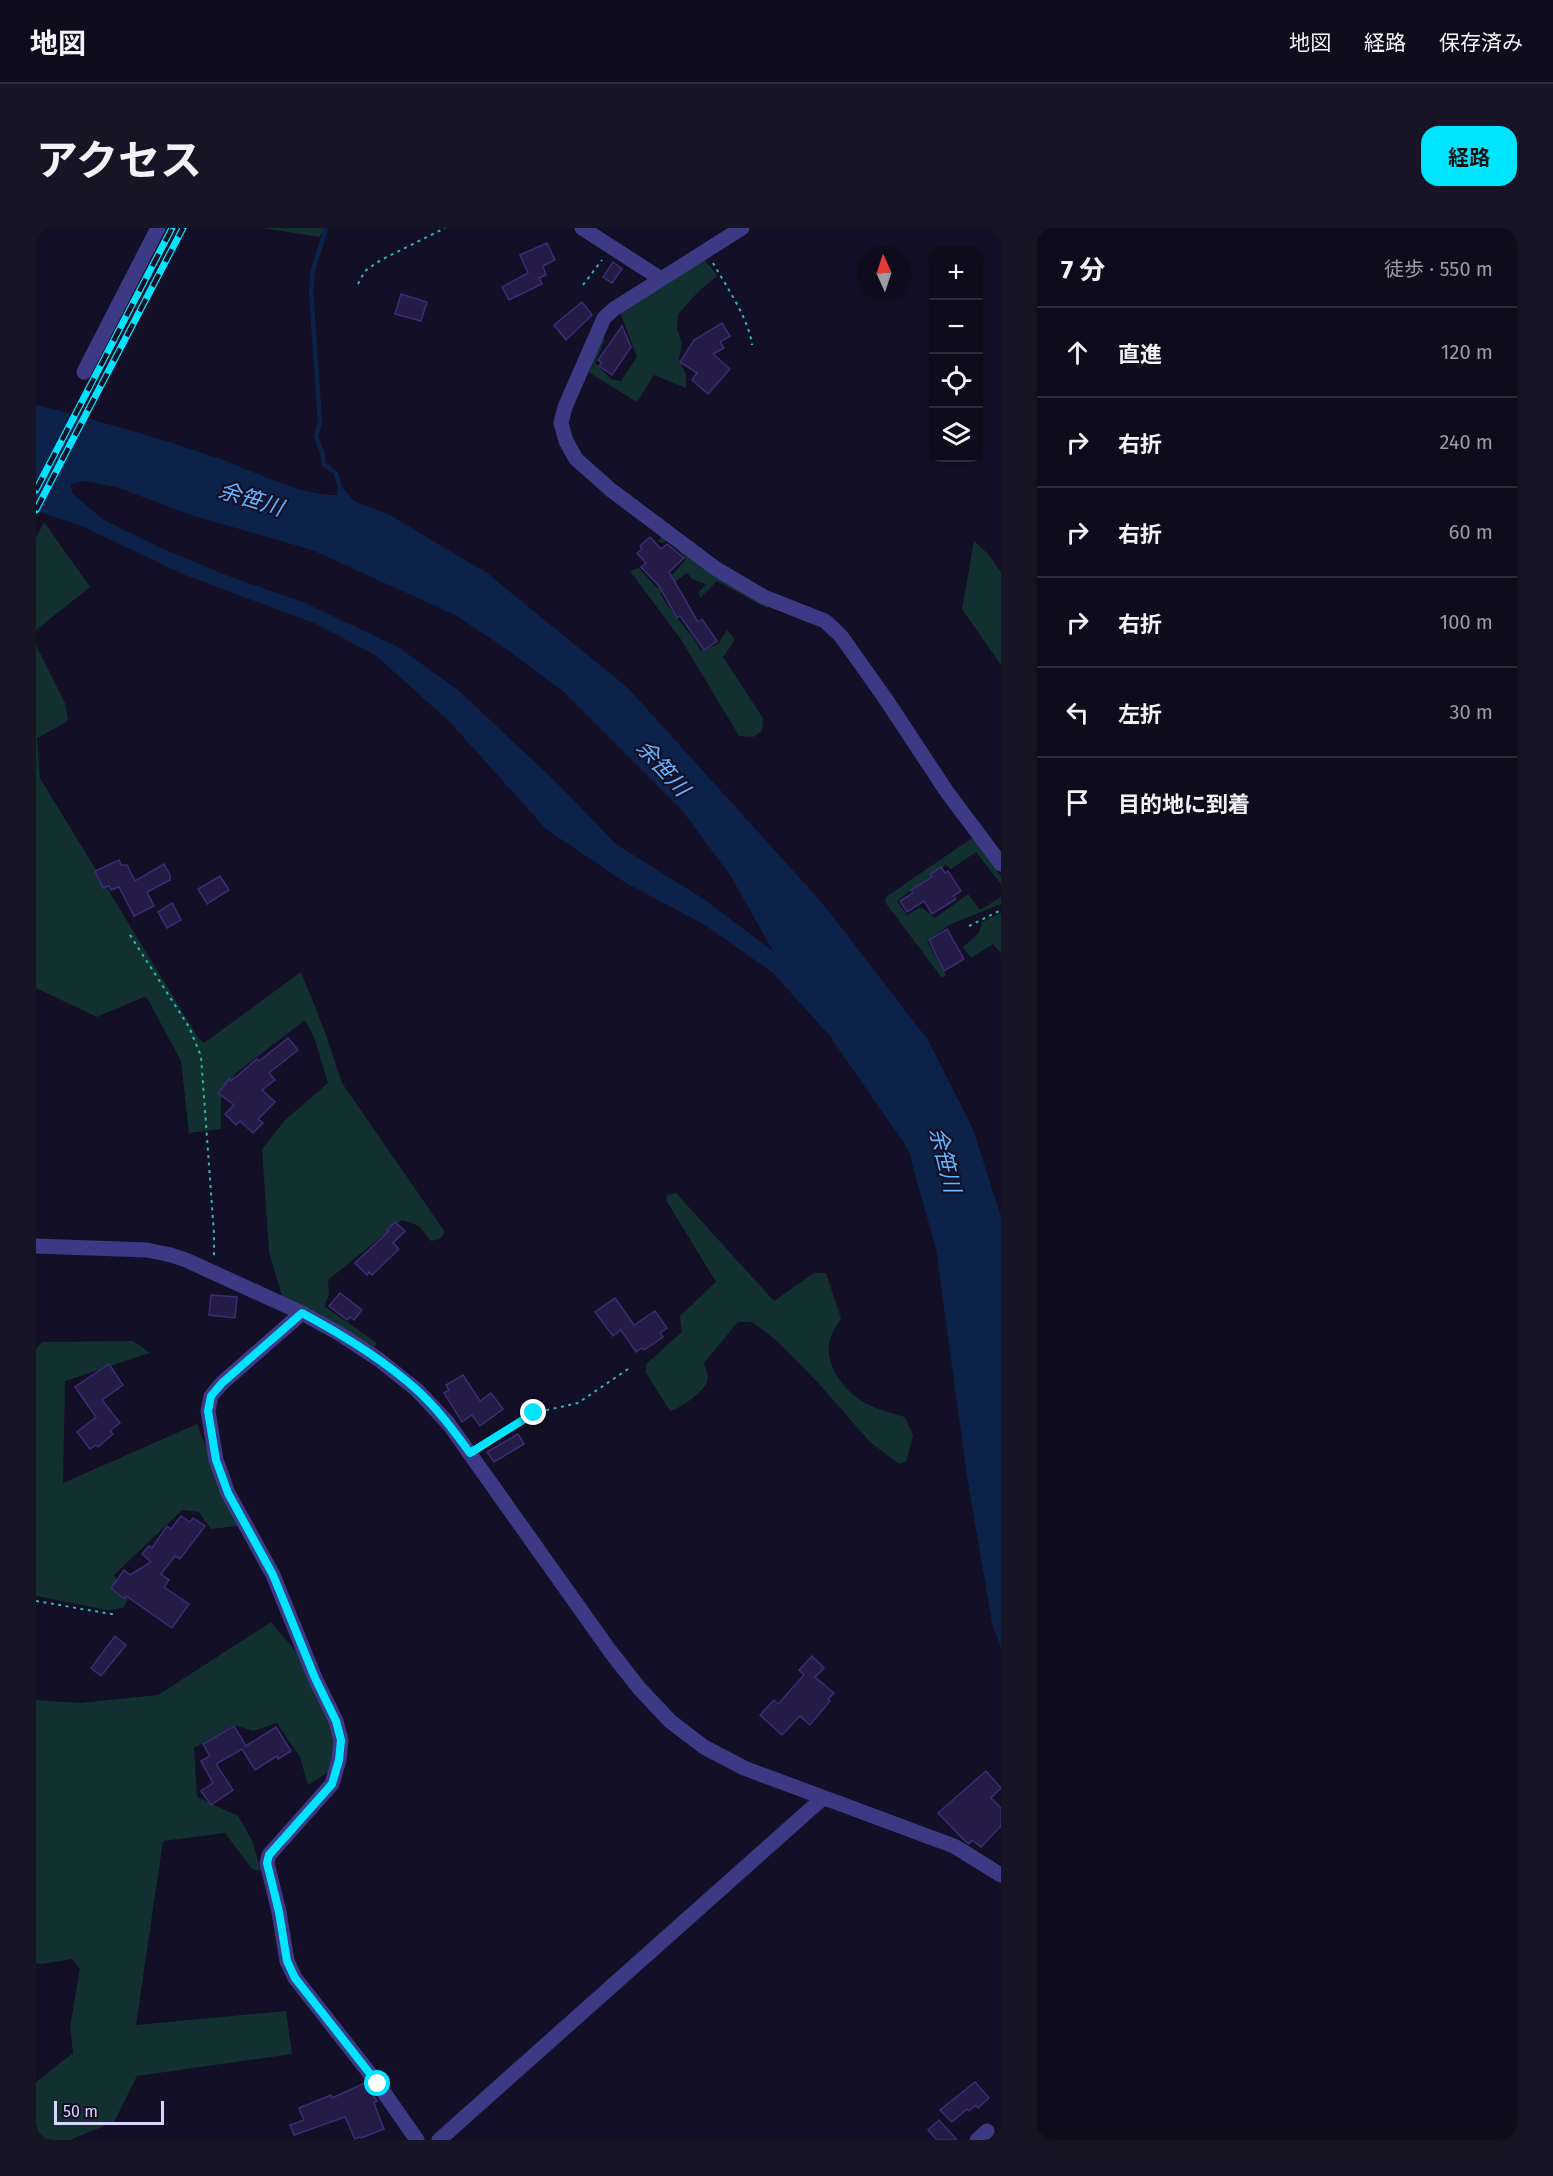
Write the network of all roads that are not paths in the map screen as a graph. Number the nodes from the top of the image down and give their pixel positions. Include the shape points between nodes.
1 (158, 228) edge
2 (582, 228) edge
3 (742, 228) edge
4 (661, 279) junction
5 (84, 372) dead end
6 (1001, 864) edge
7 (36, 1246) edge
8 (302, 1313) junction
9 (823, 1798) junction
10 (1001, 1875) edge
11 (417, 2140) edge
12 (439, 2140) edge

1 - 5 street
2 - 4 street
3 - 4 street
4 - 6 street via 604,318 561,423 576,459 610,490 715,568 764,597 825,621 841,636
7 - 8 street via 147,1250 171,1255
8 - 9 street via 378,1359 417,1390 448,1423 610,1651 670,1721 704,1747 744,1768
8 - 11 street via 222,1383 211,1396 208,1411 216,1460 228,1493 273,1575 341,1740 332,1784 269,1855 267,1863 287,1961 295,1978
9 - 10 street via 954,1846
9 - 12 street

